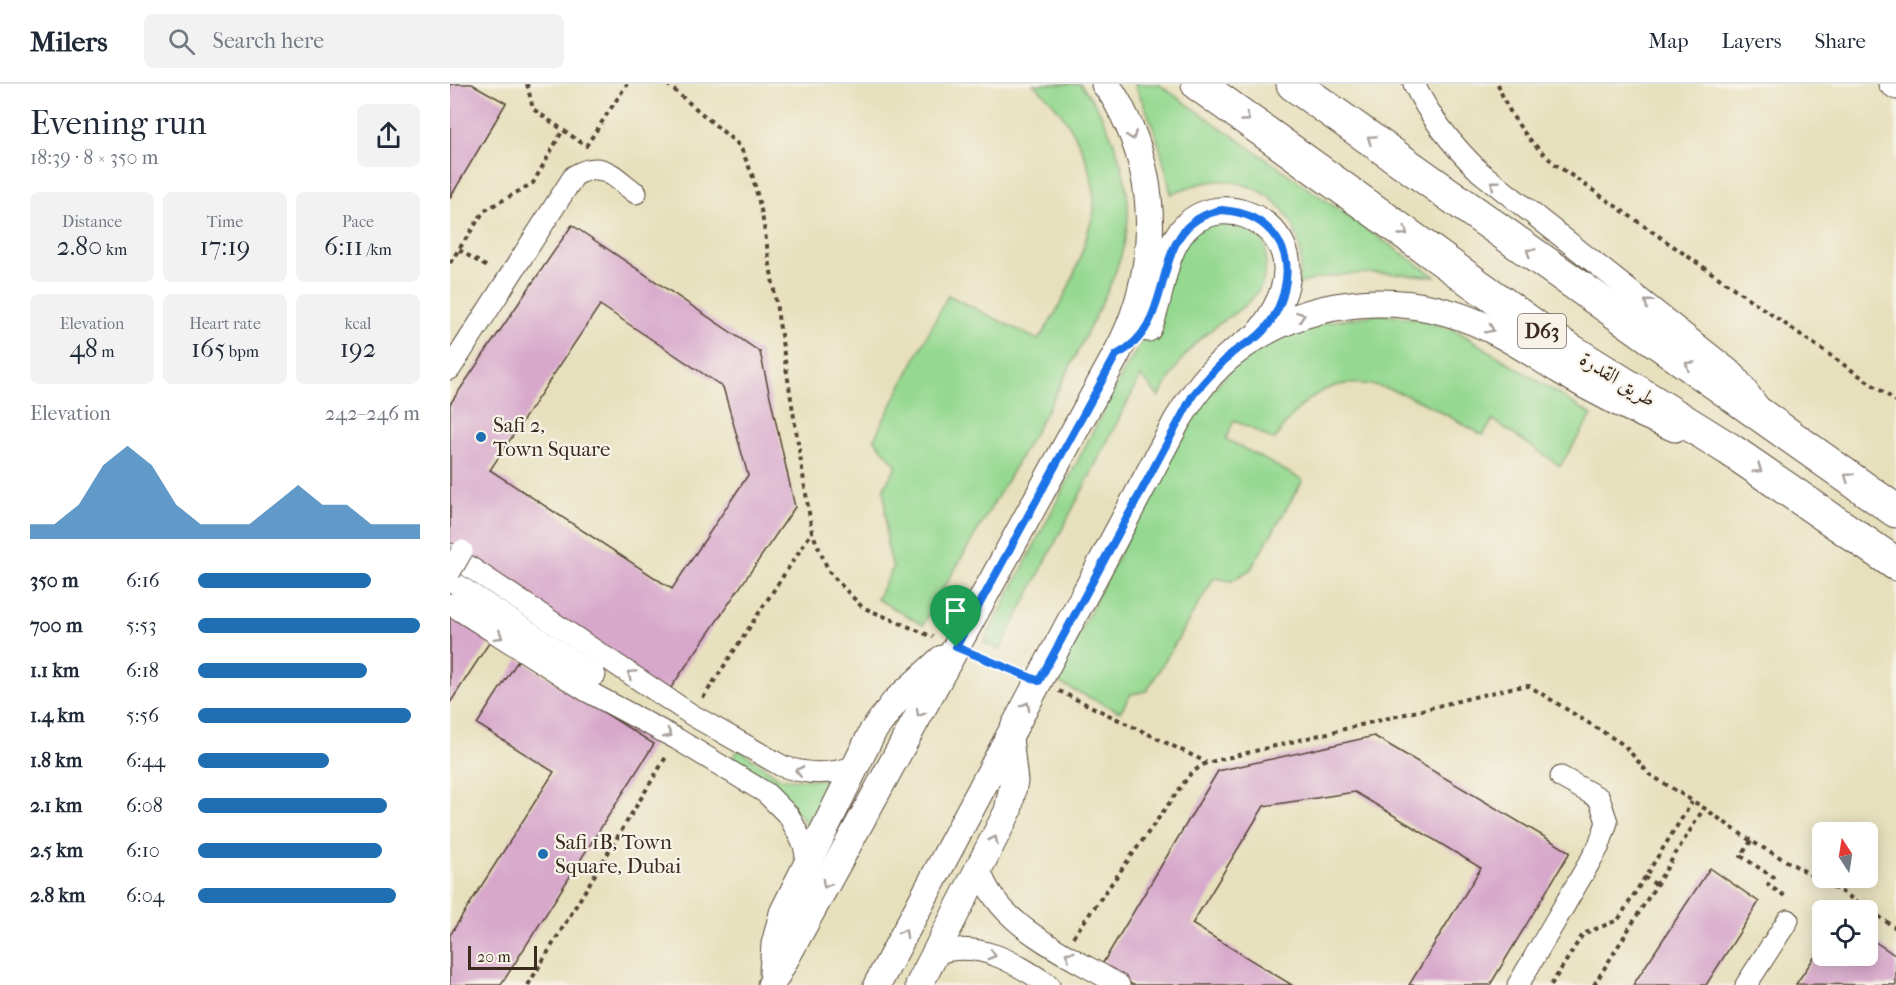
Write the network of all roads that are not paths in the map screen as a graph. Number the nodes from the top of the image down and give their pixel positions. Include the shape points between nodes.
1 (1105, 84) edge
2 (1198, 84) edge
3 (1293, 84) edge
4 (1414, 84) edge
5 (1889, 84) edge
6 (1896, 89) edge
7 (636, 193) dead end
8 (1259, 335) junction
9 (1116, 355) junction
10 (450, 369) edge
11 (1762, 417) junction
12 (1729, 449) junction
13 (1896, 511) edge
14 (456, 553) edge
15 (1896, 564) edge
16 (450, 572) edge
17 (450, 580) edge
18 (450, 604) edge
19 (956, 647) junction
20 (595, 674) junction
21 (1009, 738) junction
22 (856, 766) junction
23 (1561, 777) dead end
24 (807, 861) junction
25 (980, 868) junction
26 (1788, 920) road end
27 (935, 954) junction
28 (772, 983) edge
29 (877, 985) edge
30 (919, 985) edge
31 (1049, 985) edge
32 (1119, 985) edge
33 (1518, 985) edge
34 (1746, 985) edge

1 -> 9 street via 1134,138 1148,193 1150,221 1145,278
2 -> 12 main road, طريق القدرة / D63 via 1551,338
11 -> 3 main road, D63
11 -> 4 street via 1756,400 1735,374 1480,172 1432,118
5 - 6 street
7 - 10 street via 600,167 588,167 574,176
8 - 9 street via 1282,295 1287,267 1284,254 1261,221 1222,210 1196,218 1177,238 1146,330 1134,345
8 -> 12 street via 1332,307 1384,303 1436,309 1486,326 1617,402
21 -> 8 street via 1193,395 1234,352
9 - 19 street
13 -> 11 main road, D63
12 -> 15 main road, طريق القدرة / D63
14 - 16 street, bridge
14 - 20 street
17 - 20 street
18 -> 20 street
19 - 22 street via 895,702 873,731
19 -> 28 street
22 -> 20 street via 827,774 796,771 692,715
20 -> 24 street via 677,739 766,793 789,816 804,845
25 -> 21 street via 1012,796 1014,767
29 -> 21 street
22 - 24 street
23 - 33 street via 1599,798 1607,822 1599,846
24 - 28 street via 778,928
25 - 27 street
32 -> 25 street via 1023,927 997,903 983,882
26 - 34 street
27 - 30 street
27 -> 31 street via 952,948 973,949 1014,962

